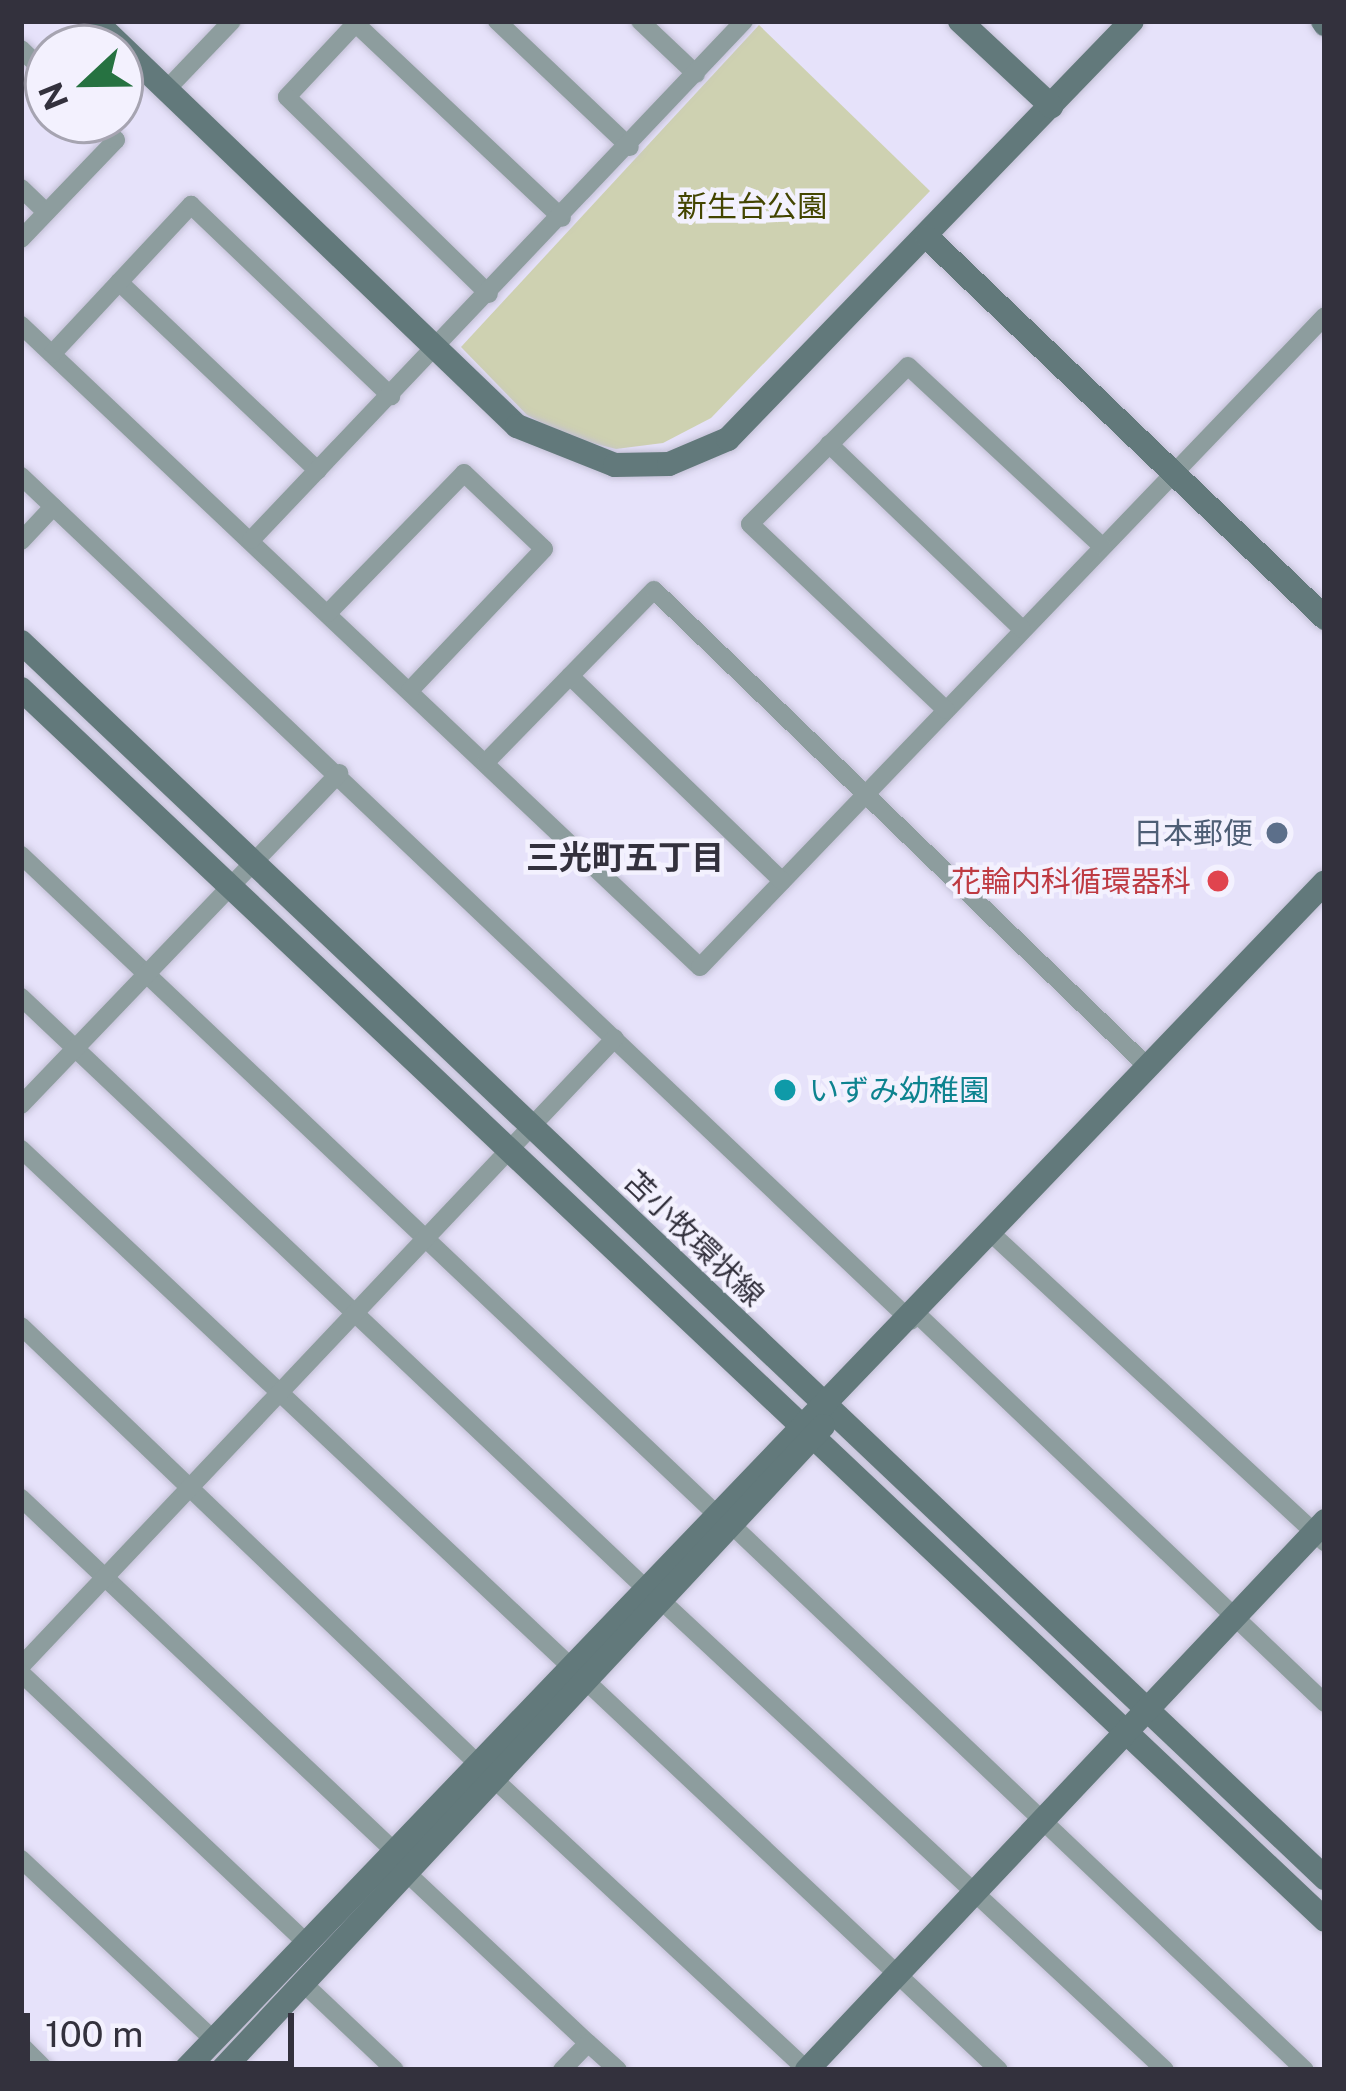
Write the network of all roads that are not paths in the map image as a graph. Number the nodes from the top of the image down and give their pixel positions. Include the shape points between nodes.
1 (95, 21) edge
2 (201, 21) edge
3 (496, 21) edge
4 (640, 21) edge
5 (744, 21) edge
6 (960, 21) edge
7 (356, 22) edge
8 (1129, 22) edge
9 (224, 28) edge
10 (696, 74) junction
11 (166, 89) junction
12 (1051, 106) junction
13 (112, 144) edge
14 (630, 147) junction
15 (21, 188) edge
16 (46, 212) junction
17 (562, 218) junction
18 (927, 237) junction
19 (21, 239) edge
20 (119, 282) junction
21 (489, 294) junction
22 (1325, 316) edge
23 (21, 325) edge
24 (436, 349) junction
25 (52, 354) junction
26 (391, 396) junction
27 (829, 444) junction
28 (318, 471) junction
29 (1172, 473) junction
30 (21, 476) edge
31 (53, 507) junction
32 (21, 541) edge
33 (251, 541) junction
34 (1102, 546) junction
35 (328, 614) junction
36 (1325, 618) edge
37 (1022, 629) junction
38 (21, 642) edge
39 (570, 676) junction
40 (21, 689) edge
41 (410, 690) junction
42 (946, 710) junction
43 (486, 762) junction
44 (339, 773) junction
45 (869, 793) junction
46 (21, 855) edge
47 (252, 863) junction
48 (782, 880) junction
49 (1325, 882) edge
50 (230, 887) junction
51 (148, 974) junction
52 (21, 997) edge
53 (615, 1039) junction
54 (74, 1048) junction
55 (1150, 1068) junction
56 (21, 1105) edge
57 (531, 1123) junction
58 (21, 1148) edge
59 (506, 1150) junction
60 (992, 1234) junction
61 (428, 1238) junction
62 (358, 1313) junction
63 (914, 1317) junction
64 (23, 1332) edge
65 (281, 1394) junction
66 (830, 1407) junction
67 (797, 1423) junction
68 (818, 1442) junction
69 (190, 1489) junction
70 (21, 1498) edge
71 (714, 1512) junction
72 (736, 1529) junction
73 (1322, 1532) edge
74 (104, 1578) junction
75 (644, 1587) junction
76 (665, 1604) junction
77 (1233, 1616) junction
78 (569, 1666) junction
79 (21, 1670) edge
80 (589, 1685) junction
81 (1325, 1703) edge
82 (1148, 1710) junction
83 (1127, 1735) junction
84 (486, 1772) junction
85 (1042, 1819) junction
86 (394, 1851) junction
87 (21, 1859) edge
88 (409, 1875) junction
89 (1325, 1878) edge
90 (969, 1896) junction
91 (1325, 1920) edge
92 (308, 1944) junction
93 (897, 1976) junction
94 (304, 1984) junction
95 (214, 2040) junction
96 (588, 2042) junction
97 (21, 2045) edge
98 (46, 2070) edge
99 (184, 2070) edge
100 (222, 2070) edge
101 (395, 2070) edge
102 (562, 2070) edge
103 (618, 2070) edge
104 (807, 2070) edge
105 (999, 2070) edge
106 (1165, 2070) edge
107 (1305, 2070) edge

1 - 11 street
2 - 9 street
3 - 14 street
4 - 10 street
5 - 10 street
6 - 12 street
7 - 17 street
7 - 21 street via 287,97
8 - 12 street
9 - 11 street
10 - 14 street
11 - 24 street
12 - 18 street
13 - 16 street
14 - 17 street
15 - 16 street
16 - 19 street
17 - 21 street
18 - 24 street via 728,439 669,464 615,465 558,448 517,426
18 - 29 street
20 - 25 street
20 - 26 street via 191,205
20 - 28 street
21 - 24 street
22 - 29 street
23 - 25 street
24 - 26 street
25 - 33 street
26 - 28 street
27 - 34 street via 908,366
27 - 37 street
27 - 42 street via 749,524
28 - 33 street
29 - 34 street
29 - 36 street
30 - 31 street
31 - 32 street
31 - 44 street
33 - 35 street
34 - 37 street
35 - 41 street
35 - 41 street via 464,473 544,549
37 - 42 street
38 - 47 street, 苫小牧環状線
39 - 43 street
39 - 45 street via 653,590
39 - 48 street
40 - 50 street
41 - 43 street
42 - 45 street
43 - 48 street via 700,968
44 - 47 street
44 - 53 street
45 - 48 street
45 - 55 street
46 - 51 street
47 - 50 street
47 - 57 street, 苫小牧環状線
49 - 55 street
50 - 51 street
50 - 59 street
51 - 54 street
51 - 61 street
52 - 54 street
53 - 57 street
53 - 63 street
54 - 56 street
54 - 62 street
55 - 60 street
57 - 59 street
57 - 66 street, 苫小牧環状線
58 - 65 street
59 - 61 street
59 - 67 street
60 - 63 street
60 - 73 street
61 - 62 street
61 - 71 street
62 - 65 street
62 - 75 street
63 - 66 street
63 - 77 street
64 - 69 street
65 - 69 street
65 - 78 street
66 - 67 street
66 - 68 street
66 - 82 street, 苫小牧環状線
67 - 68 street
67 - 71 street
68 - 72 street
68 - 83 street
69 - 74 street
69 - 84 street
70 - 74 street
71 - 75 street
72 - 76 street
72 - 85 street
73 - 77 street
74 - 79 street
74 - 86 street
75 - 78 street
76 - 80 street
76 - 90 street
77 - 81 street
77 - 82 street
78 - 80 street
78 - 84 street
79 - 92 street
80 - 84 street
80 - 93 street
82 - 83 street
82 - 89 street, 苫小牧環状線
83 - 85 street
83 - 91 street
84 - 86 street
84 - 88 street
84 - 104 street
85 - 90 street
85 - 107 street
86 - 92 street
87 - 95 street
88 - 94 street
88 - 96 street
90 - 93 street
90 - 106 street
92 - 95 street
93 - 104 street
93 - 105 street
94 - 100 street
94 - 101 street
95 - 99 street
96 - 102 street
96 - 103 street
97 - 98 street

